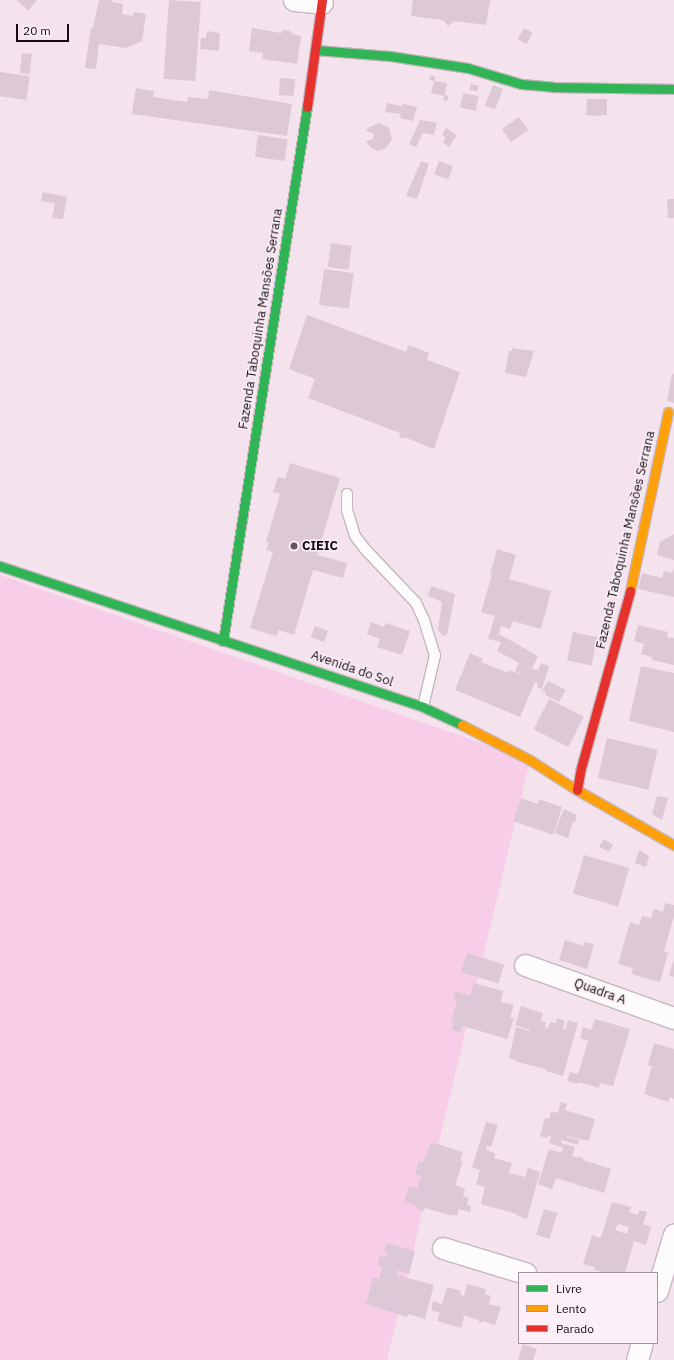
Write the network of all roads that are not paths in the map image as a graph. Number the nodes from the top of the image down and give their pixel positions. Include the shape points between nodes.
1 (294, 0) edge
2 (322, 2) edge
3 (316, 50) junction
4 (674, 89) edge
5 (668, 412) dead end
6 (347, 494) dead end
7 (0, 566) edge
8 (223, 641) junction
9 (423, 707) junction
10 (577, 790) junction
11 (674, 845) edge
12 (525, 965) dead end
13 (674, 1018) edge
14 (674, 1234) edge
15 (443, 1248) dead end
16 (523, 1272) edge
17 (658, 1287) edge
18 (642, 1344) edge
19 (637, 1360) edge

1 - 2 street
2 - 3 street, Fazenda Taboquinha Mansões Serrana
3 - 4 street via 390,56 468,68 521,84
3 - 8 street, Fazenda Taboquinha Mansões Serrana
5 - 10 street, Fazenda Taboquinha Mansões Serrana via 626,607
6 - 9 lane via 347,510 356,536 365,550 416,603 424,620 435,655
7 - 8 street, Avenida do Sol
8 - 9 street, Avenida do Sol
9 - 10 street, Avenida do Sol via 530,760
10 - 11 street, Avenida do Sol
12 - 13 street, Quadra A
14 - 17 street
15 - 16 street
18 - 19 street

